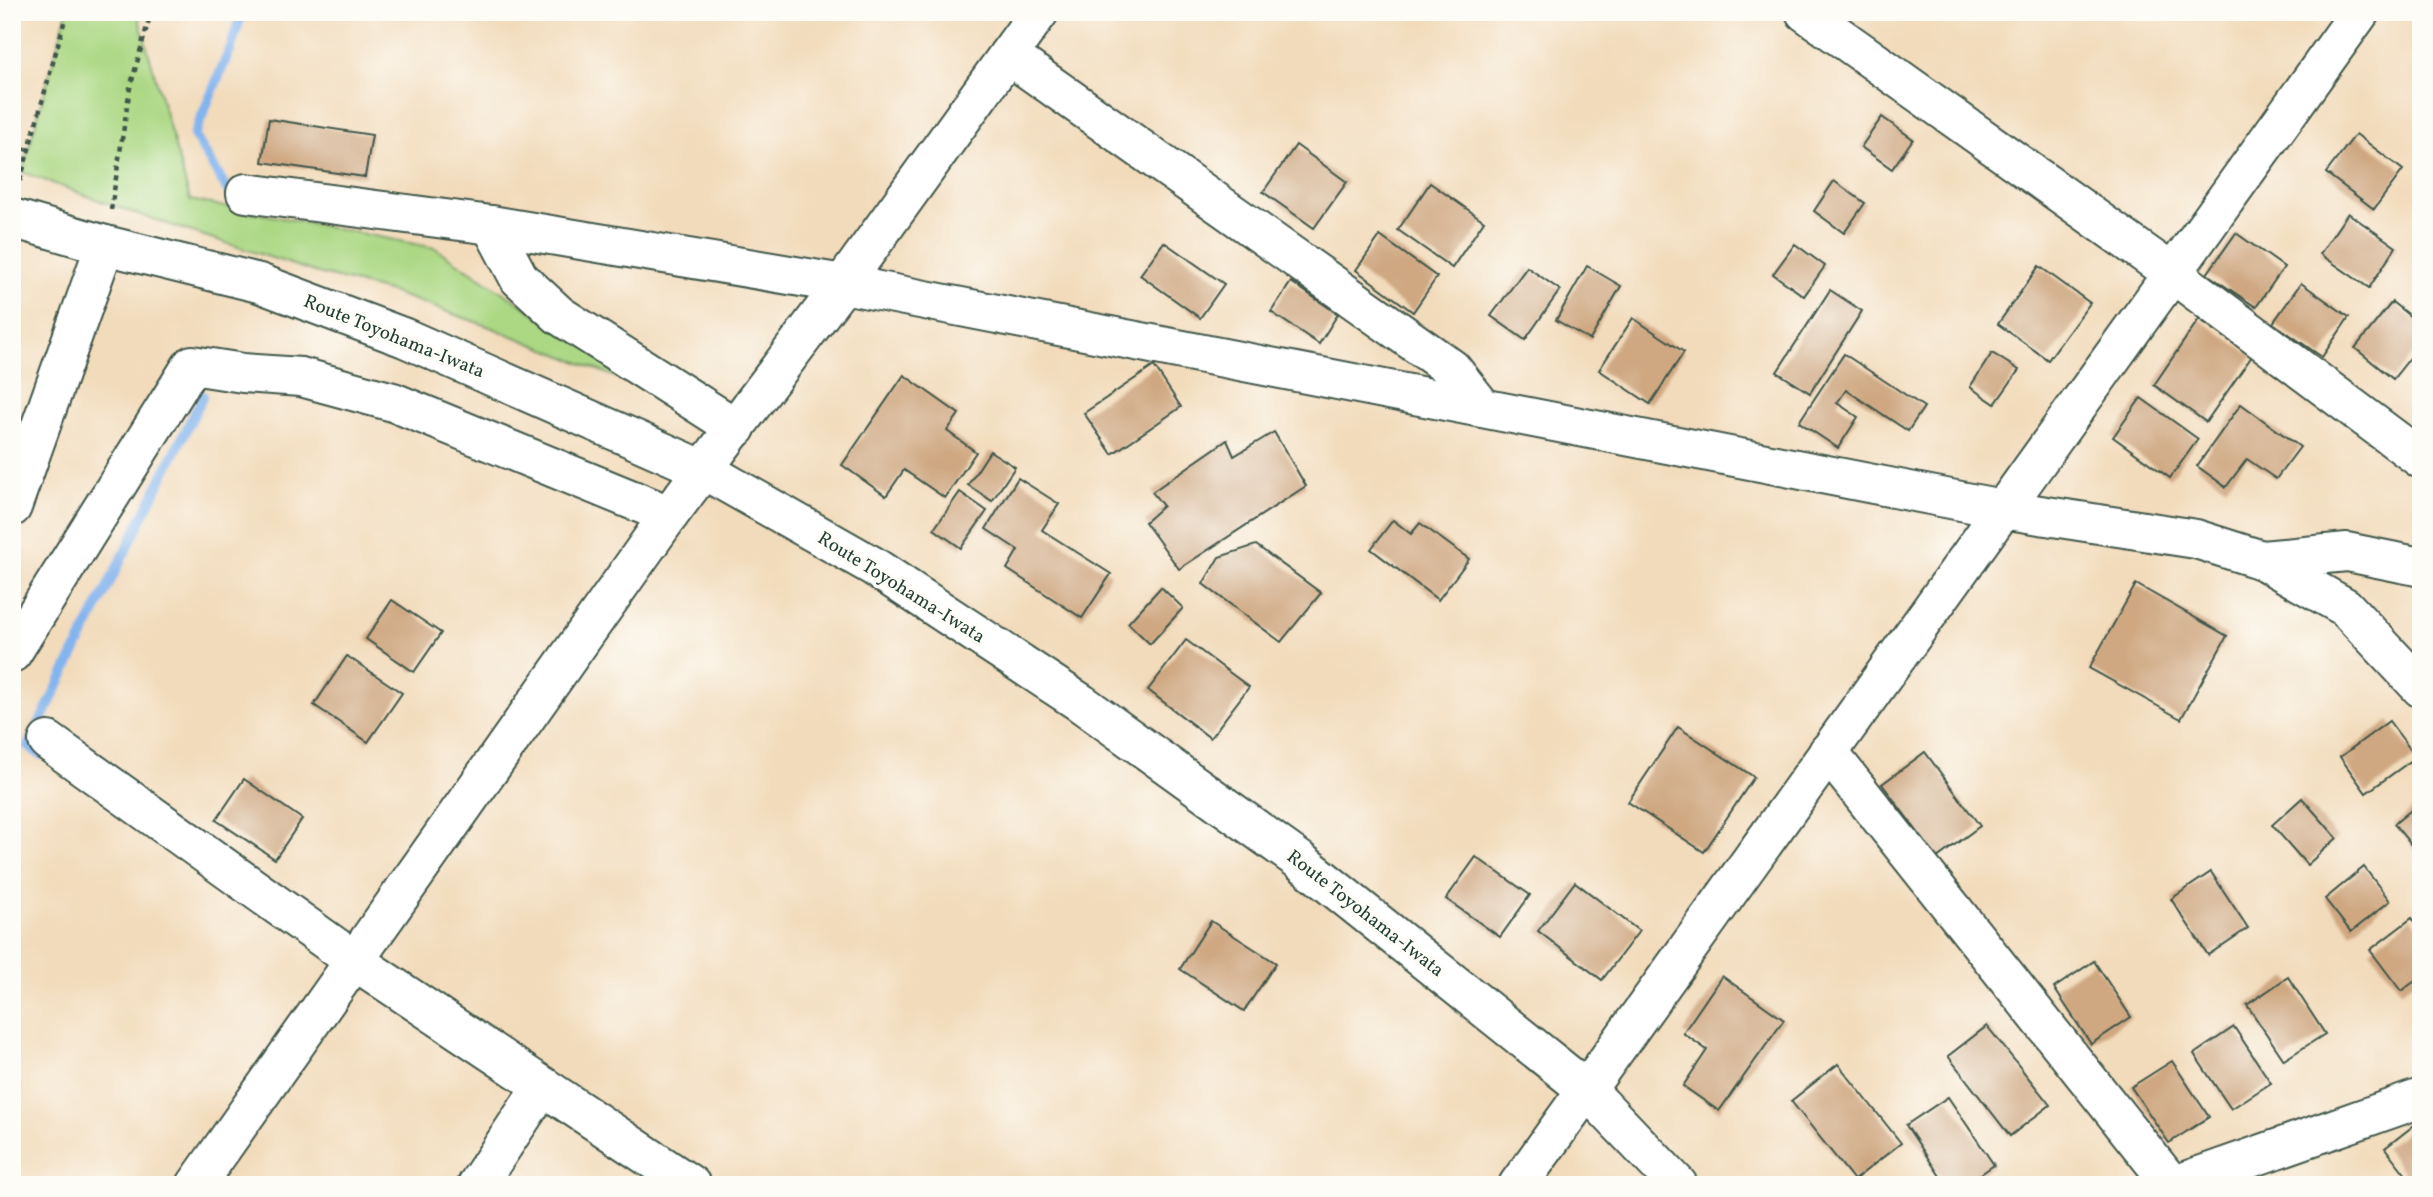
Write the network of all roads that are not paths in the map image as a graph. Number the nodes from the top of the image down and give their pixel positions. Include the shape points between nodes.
1 (1039, 12) edge
2 (1805, 12) edge
3 (2360, 12) edge
4 (1008, 55) junction
5 (246, 193) dead end
6 (16, 201) edge
7 (491, 225) junction
8 (97, 243) junction
9 (2172, 273) junction
10 (843, 285) junction
11 (1483, 408) junction
12 (736, 428) junction
13 (2421, 459) edge
14 (705, 471) junction
15 (12, 507) edge
16 (2002, 509) junction
17 (669, 515) junction
18 (2262, 560) junction
19 (2421, 568) edge
20 (12, 653) edge
21 (2421, 688) edge
22 (48, 741) dead end
23 (1828, 752) junction
24 (355, 961) junction
25 (542, 1087) junction
26 (1587, 1090) junction
27 (2421, 1098) edge
28 (196, 1185) edge
29 (477, 1185) edge
30 (691, 1185) edge
31 (1518, 1185) edge
32 (1678, 1185) edge
33 (2173, 1185) edge

1 - 4 street
2 - 9 street
3 - 9 street
4 - 10 street
4 - 11 street via 1452,369
5 - 7 street
6 - 8 street, Route Toyohama-Iwata
7 - 10 street
7 - 12 street via 519,278 559,315
8 - 14 street, Route Toyohama-Iwata via 258,283 405,338
8 - 15 street
9 - 13 street
9 - 16 street
10 - 11 street
10 - 12 street
11 - 16 street
12 - 14 street
14 - 17 street
14 - 26 street, Route Toyohama-Iwata via 873,566 1081,703 1299,860
16 - 18 street via 2196,539
16 - 23 street
17 - 20 street via 393,402 301,377 192,365
17 - 24 street
18 - 19 street via 2347,552
18 - 21 street via 2345,607
22 - 24 street
23 - 26 street
23 - 33 street
24 - 25 street
24 - 28 street
25 - 29 street
25 - 30 street
26 - 31 street
26 - 32 street, Route Toyohama-Iwata
27 - 33 street

